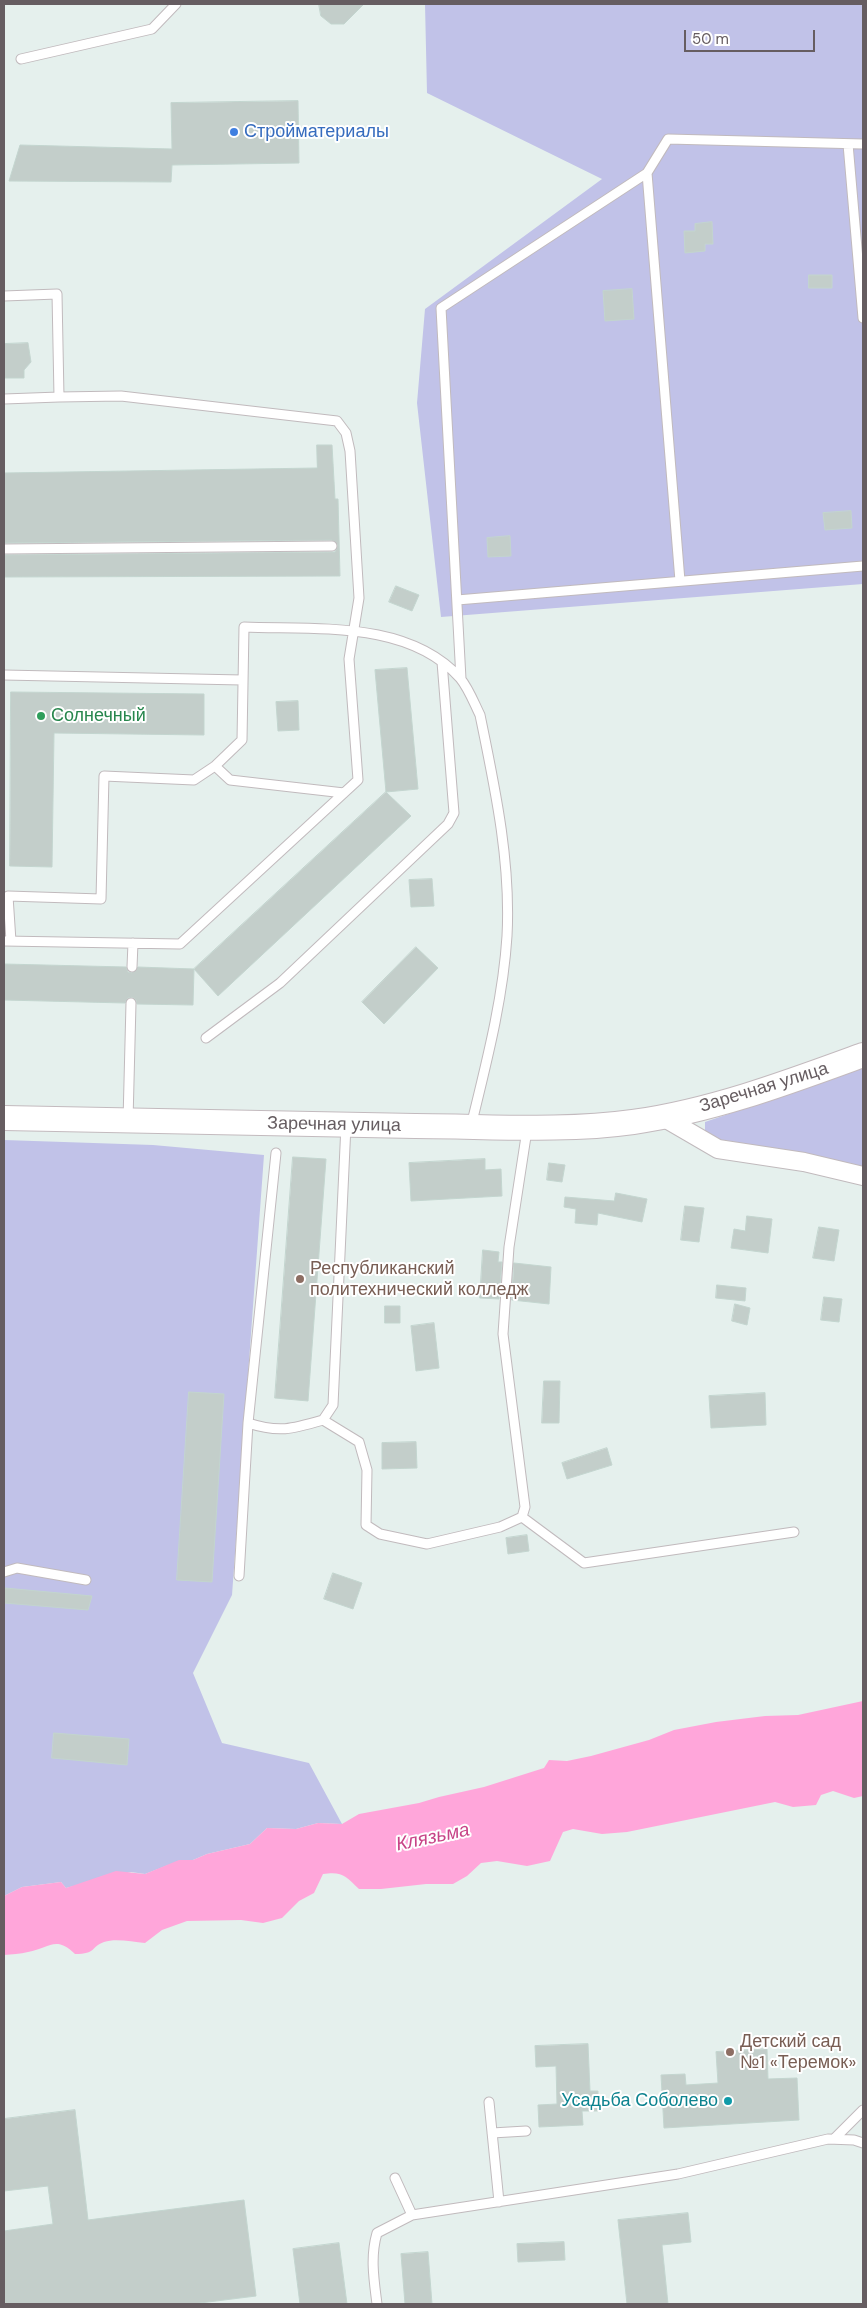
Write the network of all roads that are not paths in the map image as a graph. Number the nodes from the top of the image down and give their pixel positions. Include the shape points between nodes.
1 (176, 4) edge
2 (21, 59) dead end
3 (848, 144) junction
4 (863, 144) edge
5 (647, 173) junction
6 (4, 296) edge
7 (863, 318) edge
8 (59, 397) junction
9 (4, 399) edge
10 (332, 546) dead end
11 (4, 549) edge
12 (863, 566) edge
13 (680, 582) junction
14 (457, 600) junction
15 (353, 632) junction
16 (442, 662) junction
17 (4, 675) edge
18 (461, 679) junction
19 (242, 680) junction
20 (215, 766) junction
21 (344, 793) junction
22 (7, 941) edge
23 (133, 943) junction
24 (132, 967) dead end
25 (131, 1003) dead end
26 (206, 1038) dead end
27 (863, 1055) edge
28 (663, 1117) junction
29 (4, 1118) edge
30 (128, 1121) junction
31 (346, 1125) junction
32 (471, 1126) junction
33 (527, 1127) junction
34 (276, 1153) dead end
35 (863, 1176) edge
36 (323, 1420) junction
37 (248, 1423) junction
38 (522, 1517) junction
39 (794, 1532) dead end
40 (4, 1572) edge
41 (239, 1576) dead end
42 (86, 1580) dead end
43 (489, 2102) dead end
44 (863, 2110) edge
45 (526, 2131) dead end
46 (492, 2133) junction
47 (834, 2139) junction
48 (863, 2143) edge
49 (395, 2178) dead end
50 (499, 2202) junction
51 (412, 2215) junction
52 (377, 2304) edge

1 - 2 lane via 152,29
3 - 4 lane
3 - 5 lane via 668,139
3 - 7 lane
5 - 13 lane
5 - 14 lane via 441,308
6 - 8 lane via 57,294
8 - 9 lane
8 - 15 lane via 121,396 337,420 346,433 350,451 359,598
10 - 11 lane
12 - 13 lane
13 - 14 lane
14 - 18 lane
15 - 16 lane via 406,642
15 - 19 lane via 244,627
15 - 21 lane via 349,659 358,780
16 - 18 lane
16 - 26 lane via 454,813 448,824 280,983
17 - 19 lane
18 - 32 lane via 480,715 501,831 507,885 504,962
19 - 20 lane via 242,740
20 - 21 lane via 230,780
20 - 22 lane via 194,780 104,776 100,899 8,896
21 - 23 lane via 180,944
22 - 23 lane
23 - 24 lane
25 - 30 lane
27 - 28 street, Заречная улица via 720,1103
28 - 33 street, Заречная улица via 606,1125
28 - 35 street, Заречная улица via 718,1149 804,1162
29 - 30 street, Заречная улица
30 - 31 street, Заречная улица
31 - 32 street, Заречная улица
31 - 36 lane via 333,1405
32 - 33 street, Заречная улица
33 - 38 lane via 509,1247 503,1334 525,1507
34 - 37 lane
36 - 37 lane via 297,1428 270,1430
36 - 38 lane via 359,1442 368,1470 366,1525 380,1534 427,1544 500,1527
37 - 41 lane
38 - 39 lane via 584,1563
40 - 42 lane via 17,1568
43 - 46 lane
44 - 47 lane
45 - 46 lane
46 - 50 lane
47 - 48 lane
47 - 50 lane
49 - 51 lane
50 - 51 lane
51 - 52 lane via 378,2233 373,2248

